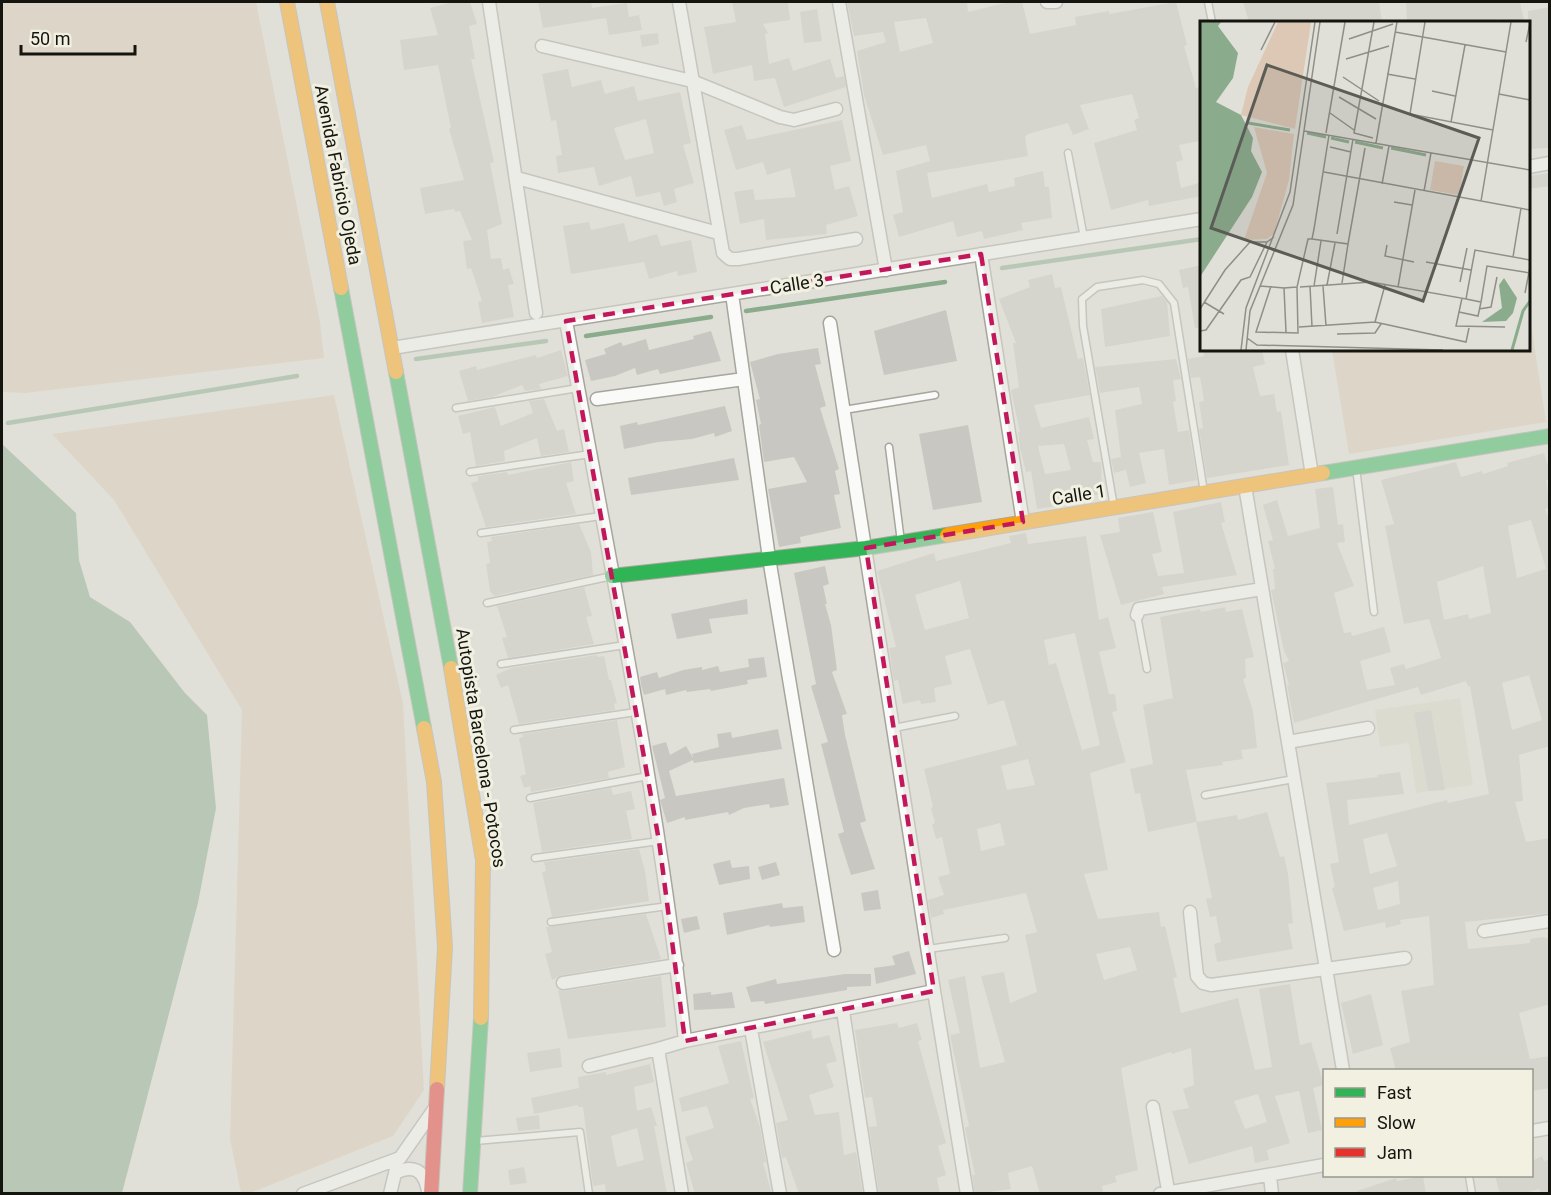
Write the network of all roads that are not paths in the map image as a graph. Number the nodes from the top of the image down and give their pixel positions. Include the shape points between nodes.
1 (287, 2) edge
2 (327, 2) edge
3 (489, 2) edge
4 (679, 2) edge
5 (839, 2) edge
6 (1047, 2) edge
7 (1056, 2) edge
8 (1208, 2) edge
9 (1212, 21) edge
10 (542, 46) dead end
11 (692, 81) junction
12 (836, 109) dead end
13 (1068, 153) dead end
14 (1550, 163) edge
15 (1530, 167) edge
16 (517, 178) junction
17 (1200, 219) edge
18 (718, 232) junction
19 (1084, 238) junction
20 (856, 239) dead end
21 (981, 254) junction
22 (886, 270) junction
23 (732, 294) junction
24 (536, 313) dead end
25 (566, 321) junction
26 (830, 323) dead end
27 (392, 348) junction
28 (1292, 351) edge
29 (744, 380) junction
30 (578, 388) junction
31 (935, 396) dead end
32 (597, 399) dead end
33 (456, 408) dead end
34 (844, 410) junction
35 (1550, 436) edge
36 (889, 447) dead end
37 (590, 454) junction
38 (1356, 467) junction
39 (470, 472) dead end
40 (1312, 475) junction
41 (1245, 486) junction
42 (1204, 492) junction
43 (1114, 507) junction
44 (601, 516) junction
45 (1023, 522) junction
46 (481, 533) dead end
47 (901, 542) junction
48 (866, 548) junction
49 (769, 558) junction
50 (612, 576) junction
51 (1262, 589) junction
52 (487, 603) dead end
53 (1374, 612) dead end
54 (1137, 615) joint
55 (625, 645) junction
56 (501, 664) dead end
57 (1146, 669) dead end
58 (636, 712) junction
59 (955, 716) dead end
60 (894, 728) junction
61 (1368, 728) dead end
62 (513, 730) dead end
63 (1288, 742) junction
64 (648, 776) junction
65 (1294, 779) junction
66 (1205, 795) dead end
67 (530, 798) dead end
68 (659, 841) junction
69 (535, 858) dead end
70 (668, 906) junction
71 (1190, 912) dead end
72 (1550, 921) edge
73 (551, 922) dead end
74 (1484, 931) dead end
75 (1005, 938) dead end
76 (927, 949) junction
77 (834, 950) dead end
78 (1405, 958) dead end
79 (677, 965) junction
80 (1325, 967) junction
81 (563, 983) dead end
82 (934, 991) junction
83 (843, 1011) junction
84 (752, 1029) junction
85 (686, 1041) junction
86 (658, 1049) junction
87 (589, 1066) dead end
88 (1342, 1069) edge
89 (437, 1105) junction
90 (1153, 1107) dead end
91 (1550, 1128) edge
92 (1533, 1131) edge
93 (474, 1142) junction
94 (400, 1158) junction
95 (1323, 1165) edge
96 (395, 1173) junction
97 (1270, 1176) junction
98 (1469, 1177) edge
99 (1164, 1192) edge
100 (303, 1194) edge
101 (390, 1194) edge
102 (430, 1194) edge
103 (470, 1194) edge
104 (589, 1194) edge
105 (682, 1194) edge
106 (780, 1194) edge
107 (871, 1194) edge
108 (967, 1194) edge
109 (1272, 1194) edge
110 (1472, 1194) edge

1 - 89 street, Avenida Fabricio Ojeda via 434,782 445,947
2 - 27 street, Avenida Fabricio Ojeda
3 - 16 street
4 - 11 street
5 - 22 street
6 - 7 street
8 - 9 lane
10 - 11 street
11 - 12 street via 794,120
11 - 18 street
13 - 19 lane
14 - 15 street
16 - 18 street
16 - 24 street
17 - 19 street, Calle 3
18 - 20 street via 723,253 738,260
19 - 21 street, Calle 3
21 - 22 street, Calle 3
21 - 45 street
22 - 23 street, Calle 3
23 - 25 street, Calle 3
23 - 29 street
25 - 27 street, Calle 3
25 - 30 street
26 - 34 street
27 - 93 street, Autopista Barcelona - Potocos via 483,860 480,1060
28 - 40 street
29 - 32 street
29 - 49 street
30 - 33 lane
30 - 37 street
31 - 34 lane
34 - 48 street
35 - 38 street, Calle 1
36 - 47 lane
37 - 39 lane
37 - 44 street
38 - 40 street, Calle 1
38 - 53 lane
40 - 41 street, Calle 1
41 - 42 street, Calle 1
41 - 51 street
42 - 43 street, Calle 1
42 - 43 lane via 1174,303 1159,284 1143,280 1097,287 1082,299 1083,326
43 - 45 street, Calle 1
44 - 46 lane
44 - 50 street
45 - 47 street, Calle 1
47 - 48 street, Calle 1
48 - 49 street, Calle 1
48 - 60 street
49 - 50 street, Calle 1
49 - 77 street
50 - 52 lane
50 - 55 street
51 - 54 street via 1139,609
51 - 63 street
54 - 57 lane
55 - 56 lane
55 - 58 street
58 - 62 lane
58 - 64 street
59 - 60 lane
60 - 76 street
61 - 63 street
63 - 65 street
64 - 67 lane
64 - 68 street
65 - 66 lane
65 - 80 street
68 - 69 lane
68 - 70 street
70 - 73 lane
70 - 79 street
71 - 80 street via 1197,976 1203,983
72 - 74 street
75 - 76 lane
76 - 82 street
78 - 80 street
79 - 81 street
79 - 85 street
80 - 88 street
82 - 83 street
82 - 108 street
83 - 84 street
83 - 107 street
84 - 85 street
84 - 106 street
85 - 86 street
86 - 87 street
86 - 105 street
89 - 94 street
89 - 102 street
90 - 99 street
91 - 92 street
93 - 103 street, Autopista Barcelona - Potocos
93 - 104 lane via 580,1132
94 - 96 street
94 - 100 street
95 - 97 street
96 - 101 street
96 - 102 street via 406,1167 417,1168 423,1173
97 - 99 street
97 - 109 street
98 - 110 lane

